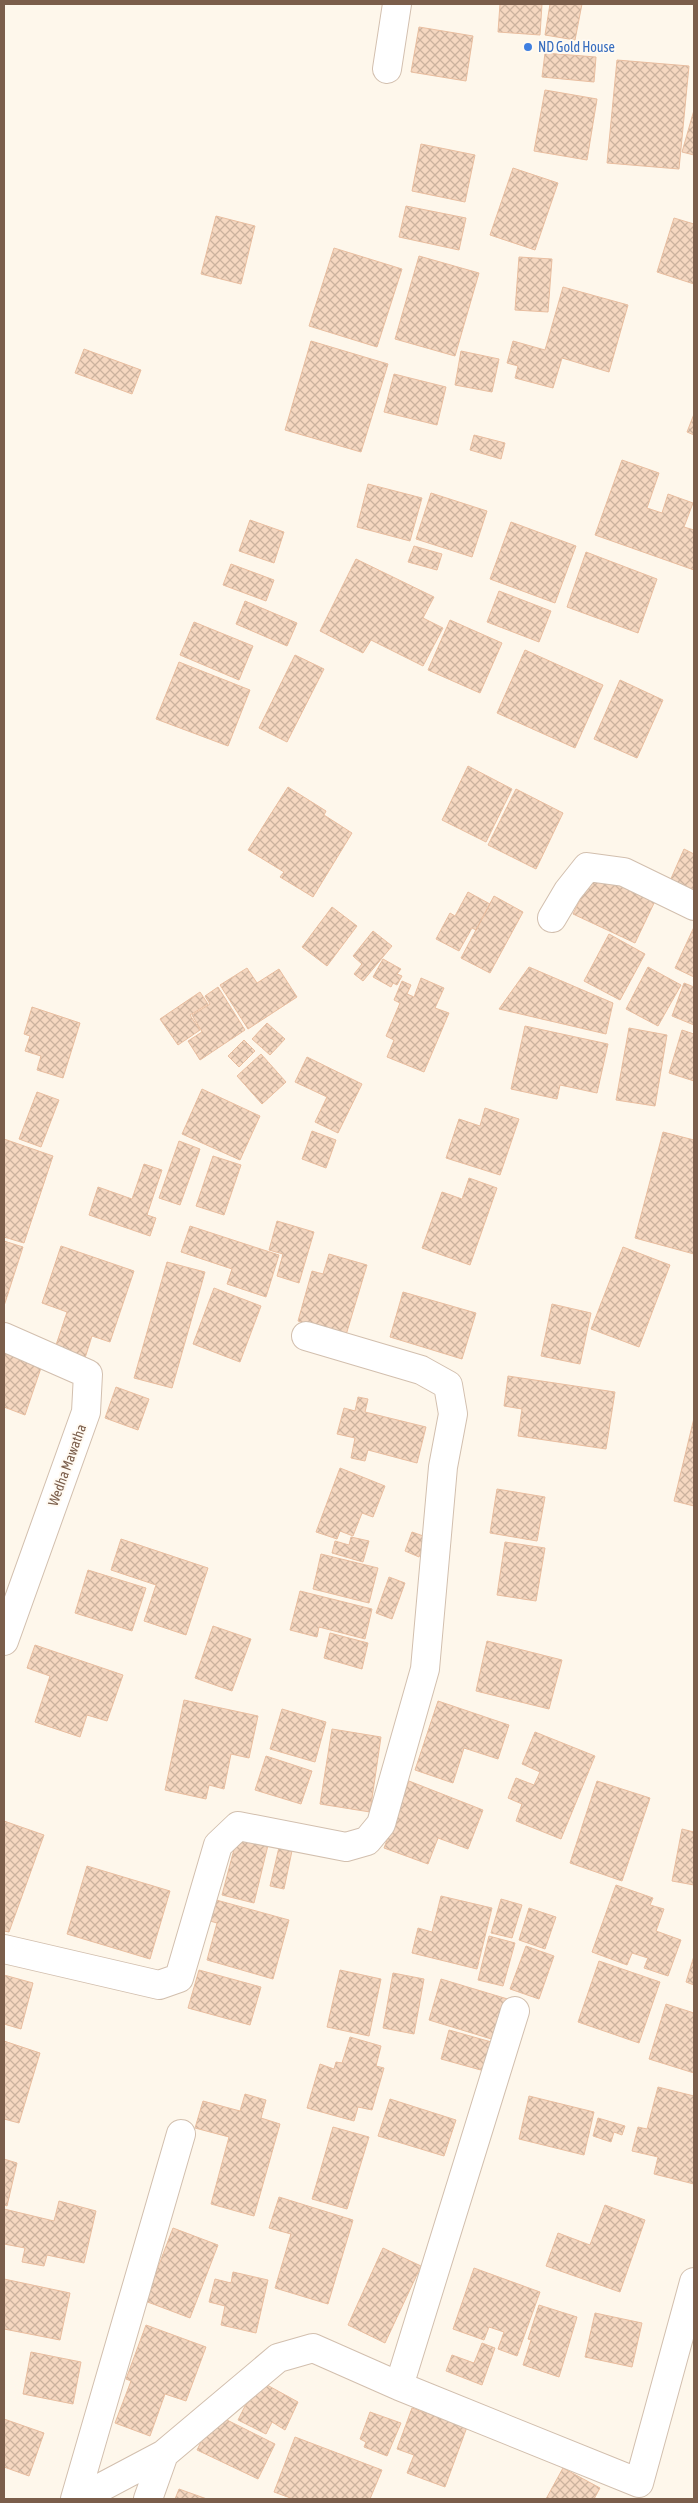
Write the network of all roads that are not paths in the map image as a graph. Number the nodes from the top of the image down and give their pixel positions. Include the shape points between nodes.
1 (397, 4) edge
2 (387, 69) dead end
3 (694, 906) edge
4 (552, 918) dead end
5 (306, 1336) dead end
6 (4, 1337) edge
7 (4, 1641) edge
8 (4, 1949) edge
9 (515, 2011) dead end
10 (181, 2134) dead end
11 (694, 2282) edge
12 (399, 2386) junction
13 (164, 2454) junction
14 (75, 2499) edge
15 (79, 2499) edge
16 (148, 2499) edge

1 - 2 street
3 - 4 street via 624,872 587,867
5 - 8 street via 421,1370 448,1386 453,1414 443,1467 425,1669 381,1824 367,1841 346,1847 238,1826 218,1845 179,1978 159,1984
6 - 7 street, Wedha Mawatha via 88,1374 86,1412
9 - 12 street
10 - 14 street
11 - 12 street via 639,2483
12 - 13 street via 313,2348 278,2358
13 - 15 street
13 - 16 street

